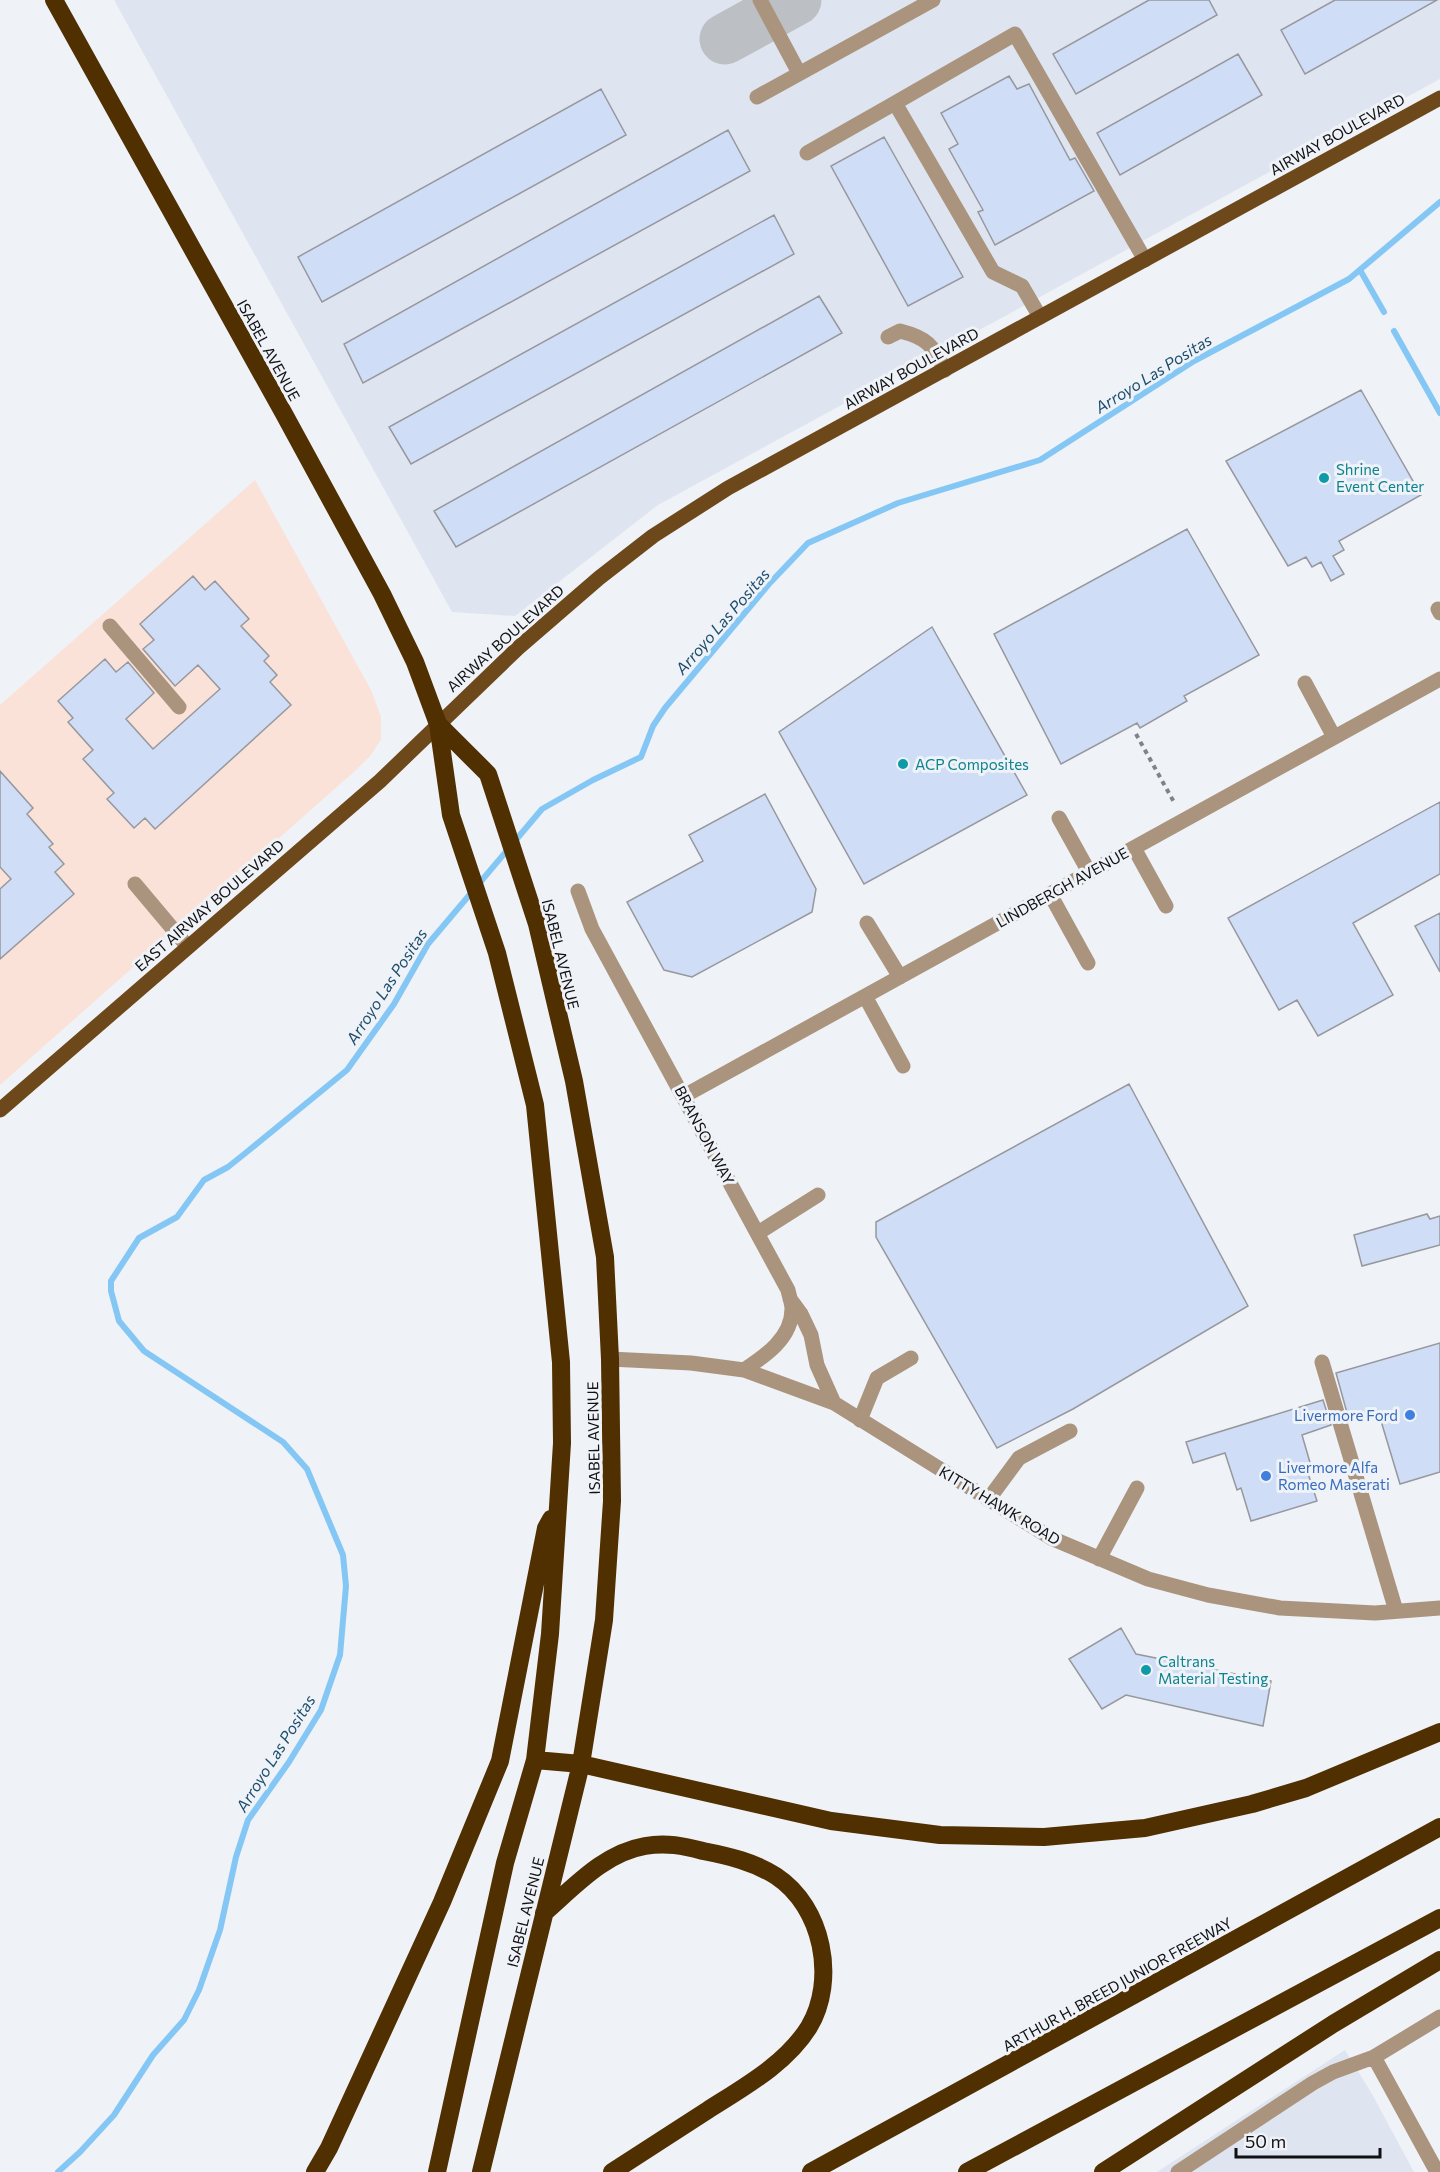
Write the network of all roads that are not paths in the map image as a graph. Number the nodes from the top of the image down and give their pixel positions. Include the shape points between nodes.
1 (54, 0) edge
2 (760, 0) edge
3 (933, 0) edge
4 (799, 73) junction
5 (757, 97) dead end
6 (1440, 98) edge
7 (895, 103) junction
8 (807, 153) dead end
9 (1145, 260) junction
10 (1040, 317) junction
11 (888, 337) dead end
12 (945, 370) junction
13 (110, 627) dead end
14 (1440, 678) edge
15 (1305, 683) dead end
16 (179, 707) dead end
17 (438, 724) junction
18 (1335, 737) junction
19 (1059, 818) dead end
20 (1134, 848) junction
21 (1089, 872) junction
22 (135, 884) dead end
23 (578, 891) dead end
24 (1050, 894) junction
25 (1166, 906) dead end
26 (867, 923) dead end
27 (188, 947) junction
28 (1088, 963) dead end
29 (900, 977) junction
30 (865, 996) junction
31 (903, 1066) dead end
32 (684, 1096) junction
33 (0, 1110) edge
34 (818, 1195) dead end
35 (758, 1233) junction
36 (790, 1299) junction
37 (911, 1358) dead end
38 (610, 1359) junction
39 (1322, 1362) dead end
40 (744, 1370) junction
41 (834, 1403) junction
42 (860, 1420) junction
43 (1070, 1431) dead end
44 (1137, 1488) dead end
45 (988, 1500) junction
46 (558, 1507) junction
47 (1099, 1559) junction
48 (1440, 1608) edge
49 (1396, 1611) junction
50 (1440, 1732) edge
51 (535, 1760) junction
52 (581, 1764) junction
53 (1440, 1827) edge
54 (544, 1913) junction
55 (1440, 1918) edge
56 (1440, 1960) edge
57 (1440, 2017) edge
58 (1374, 2057) junction
59 (315, 2172) edge
60 (437, 2172) edge
61 (481, 2172) edge
62 (612, 2172) edge
63 (811, 2172) edge
64 (967, 2172) edge
65 (1103, 2172) edge
66 (1178, 2172) edge
67 (1437, 2172) edge

1 - 17 highway, ISABEL AVENUE via 382,594
2 - 4 street
3 - 4 street
4 - 5 street
6 - 9 main road, AIRWAY BOULEVARD
7 - 8 street
7 - 9 street via 1015,34
7 - 10 street via 993,272 1022,286
9 - 10 main road, AIRWAY BOULEVARD
10 - 12 main road, AIRWAY BOULEVARD
11 - 12 street via 900,331 920,336
12 - 17 main road, AIRWAY BOULEVARD via 728,488 653,536 527,640
13 - 16 street
14 - 18 street, LINDBERGH AVENUE
15 - 18 street
17 - 27 main road, EAST AIRWAY BOULEVARD via 380,781
17 - 38 highway, ISABEL AVENUE via 488,774 537,924 574,1081 605,1257
17 - 46 highway, ISABEL AVENUE via 451,815 497,953 535,1105 561,1362
18 - 20 street, LINDBERGH AVENUE
19 - 21 street
20 - 21 street, LINDBERGH AVENUE
20 - 25 street
21 - 24 street, LINDBERGH AVENUE
22 - 27 street
23 - 32 street, BRANSON WAY via 592,928
24 - 28 street
24 - 29 street, LINDBERGH AVENUE
26 - 29 street
27 - 33 main road, EAST AIRWAY BOULEVARD
29 - 30 street, LINDBERGH AVENUE
30 - 31 street
30 - 32 street, LINDBERGH AVENUE
32 - 35 street, BRANSON WAY
34 - 35 street
35 - 36 street, BRANSON WAY
36 - 40 street, BRANSON WAY via 788,1328 770,1353
36 - 41 street via 811,1335 817,1365
37 - 42 street via 877,1378
38 - 40 street, KITTY HAWK ROAD
38 - 52 highway, ISABEL AVENUE via 612,1502 604,1620
39 - 49 street
40 - 41 street, KITTY HAWK ROAD
41 - 42 street, KITTY HAWK ROAD
42 - 45 street, KITTY HAWK ROAD
43 - 45 street via 1019,1458
44 - 47 street
45 - 47 street, KITTY HAWK ROAD via 1052,1538
46 - 51 highway, ISABEL AVENUE via 550,1634
46 - 59 highway via 546,1528 500,1761 436,1914
47 - 49 street, KITTY HAWK ROAD via 1148,1579 1270,1606
48 - 49 street, KITTY HAWK ROAD
50 - 52 highway via 1316,1784 1252,1804 1144,1828 1044,1837 940,1835 831,1821
51 - 52 highway
51 - 60 highway, ISABEL AVENUE via 505,1863
52 - 54 highway, ISABEL AVENUE
53 - 63 highway, ARTHUR H. BREED JUNIOR FREEWAY
54 - 61 highway, ISABEL AVENUE
54 - 62 highway via 594,1869 618,1854 644,1846 672,1844 754,1864 778,1877 802,1903 821,1942 822,1996 810,2025 793,2048 770,2068
55 - 64 highway
56 - 65 highway
57 - 58 street
58 - 66 street via 1313,2083
58 - 67 street

